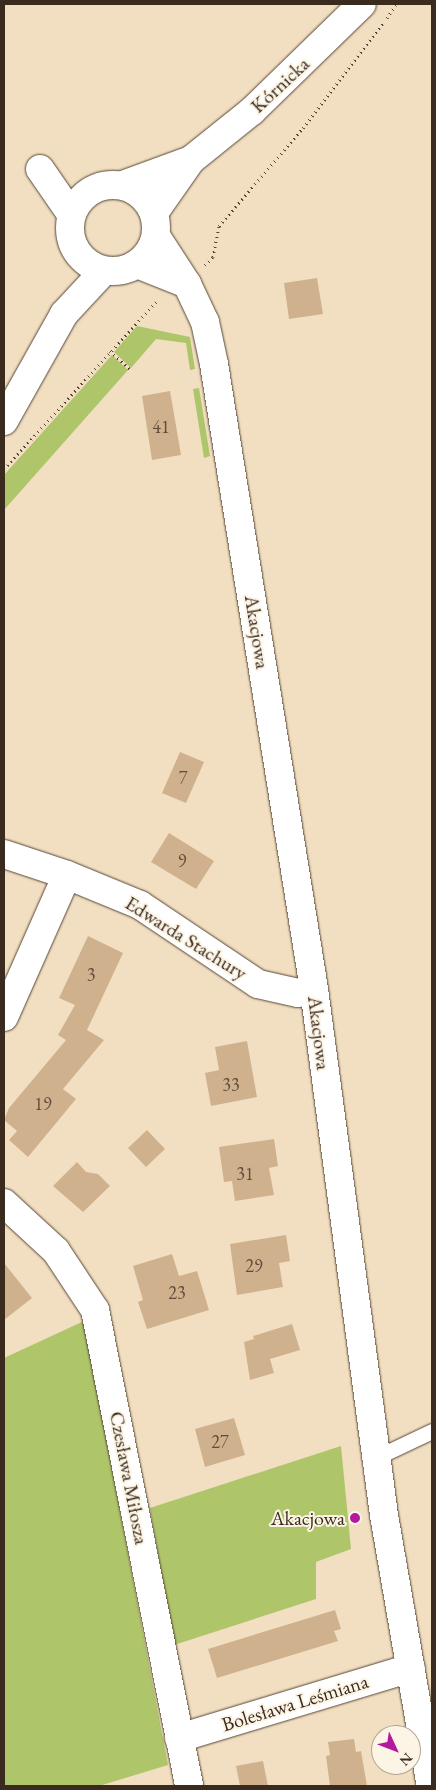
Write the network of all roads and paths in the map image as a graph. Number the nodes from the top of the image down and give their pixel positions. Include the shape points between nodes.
1 (362, 4) edge
2 (396, 4) edge
3 (191, 160) junction
4 (123, 185) junction
5 (90, 191) junction
6 (72, 214) junction
7 (155, 225) junction
8 (77, 252) junction
9 (137, 264) junction
10 (104, 270) junction
11 (187, 284) junction
12 (64, 314) junction
13 (110, 350) junction
14 (130, 369) dead end
15 (4, 421) edge
16 (4, 469) edge
17 (4, 854) edge
18 (67, 874) junction
19 (314, 989) junction
20 (4, 1017) edge
21 (4, 1203) edge
22 (432, 1431) edge
23 (375, 1458) junction
24 (412, 1668) junction
25 (428, 1734) edge
26 (179, 1738) junction
27 (189, 1786) edge
28 (431, 1786) edge

1 - 3 street, Kórnicka via 252,111
2 - 11 path via 303,128 220,226 213,257
3 - 4 street
3 - 7 street
4 - 5 street via 106,185
4 - 7 street via 136,190
5 - 6 street
5 - 6 street via 40,169
6 - 8 street via 71,240
7 - 9 street via 149,252
7 - 11 street, Akacjowa
8 - 10 street via 88,264
8 - 12 street
9 - 10 street via 121,270
9 - 11 street
10 - 12 street
11 - 13 path via 176,296 165,296 153,303
11 - 19 street, Akacjowa via 205,322 214,364
12 - 15 street
13 - 14 path
13 - 16 path
17 - 18 street, Edwarda Stachury
18 - 19 street, Edwarda Stachury via 140,905 258,984 298,994
18 - 20 street
19 - 23 street, Akacjowa
21 - 26 street, Czesława Miłosza via 56,1251 96,1310
22 - 23 lane
23 - 24 street, Akacjowa
24 - 25 street, Akacjowa
24 - 26 street, Bolesława Leśmiana
25 - 28 street, Akacjowa
26 - 27 street, Czesława Miłosza

